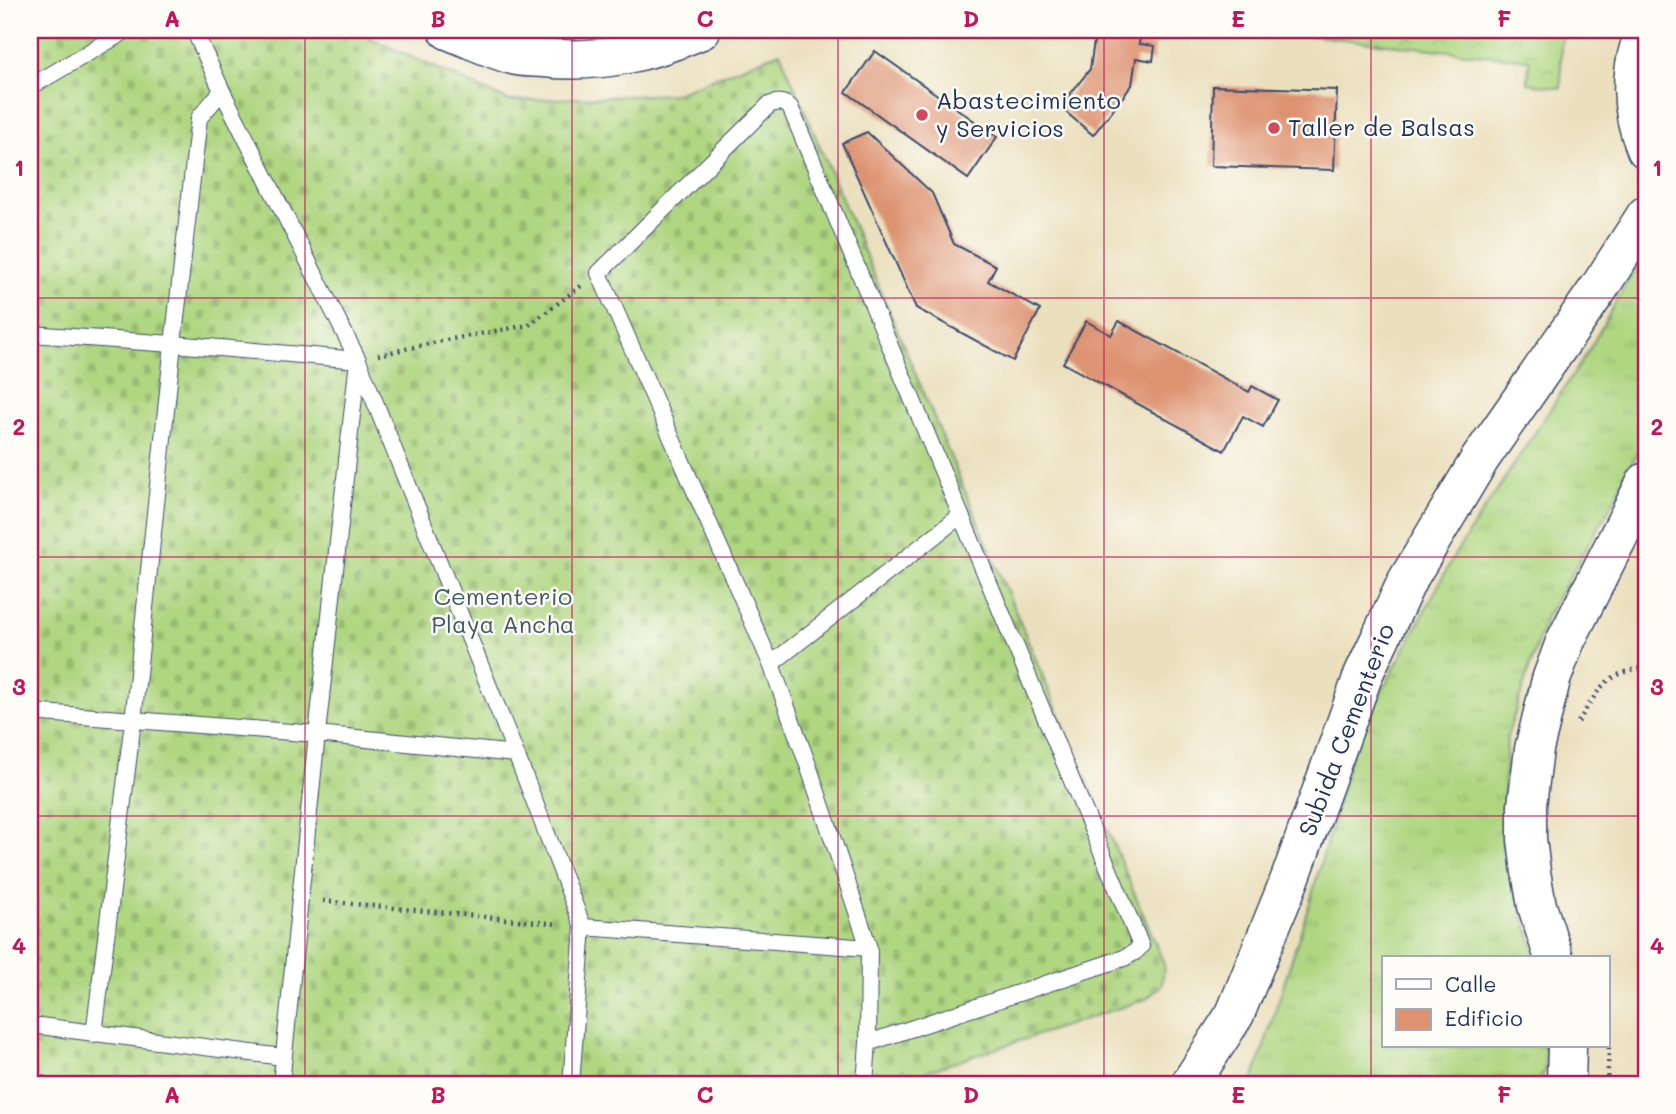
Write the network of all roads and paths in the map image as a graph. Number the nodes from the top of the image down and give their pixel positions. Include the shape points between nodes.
1 (127, 30) edge
2 (194, 30) edge
3 (447, 30) edge
4 (701, 30) edge
5 (1646, 30) edge
6 (30, 87) edge
7 (222, 91) junction
8 (1646, 149) edge
9 (1646, 215) edge
10 (599, 274) junction
11 (30, 334) edge
12 (173, 344) junction
13 (358, 360) junction
14 (1646, 482) edge
15 (960, 516) junction
16 (771, 664) junction
17 (1646, 667) edge
18 (30, 712) edge
19 (133, 721) junction
20 (1569, 723) dead end
21 (317, 734) junction
22 (516, 754) junction
23 (300, 899) junction
24 (583, 927) junction
25 (869, 948) junction
26 (1553, 956) edge
27 (40, 1026) dead end
28 (94, 1034) junction
29 (868, 1043) junction
30 (1567, 1048) edge
31 (1609, 1048) edge
32 (284, 1057) junction
33 (30, 1083) edge
34 (41, 1084) edge
35 (281, 1084) edge
36 (570, 1084) edge
37 (865, 1084) edge
38 (1190, 1084) edge
39 (1566, 1084) edge
40 (1607, 1084) edge

1 - 6 lane
2 - 7 lane
3 - 4 street via 514,55 571,61 638,52
5 - 8 street via 1638,51 1633,93
7 - 12 lane via 199,118
7 - 13 lane
9 - 38 street, Subida Cementerio via 1479,459 1407,581 1364,673 1290,879 1235,1014
10 - 13 path via 529,325
10 - 15 lane via 769,105 785,103
10 - 16 lane
11 - 12 lane
12 - 13 lane
12 - 19 lane
13 - 21 lane
13 - 22 lane
14 - 26 street via 1565,642 1534,749 1527,839 1537,906
15 - 16 lane
15 - 29 lane via 1141,946 1124,958
16 - 25 lane
17 - 20 path via 1611,677 1576,724
18 - 19 lane
19 - 21 lane
19 - 28 lane
21 - 22 lane
21 - 23 lane
22 - 24 lane
23 - 24 path
23 - 32 lane
24 - 25 lane
24 - 36 lane
25 - 29 lane
27 - 28 lane
28 - 32 lane
29 - 37 lane
30 - 39 street
31 - 40 path
32 - 35 lane
33 - 34 lane

